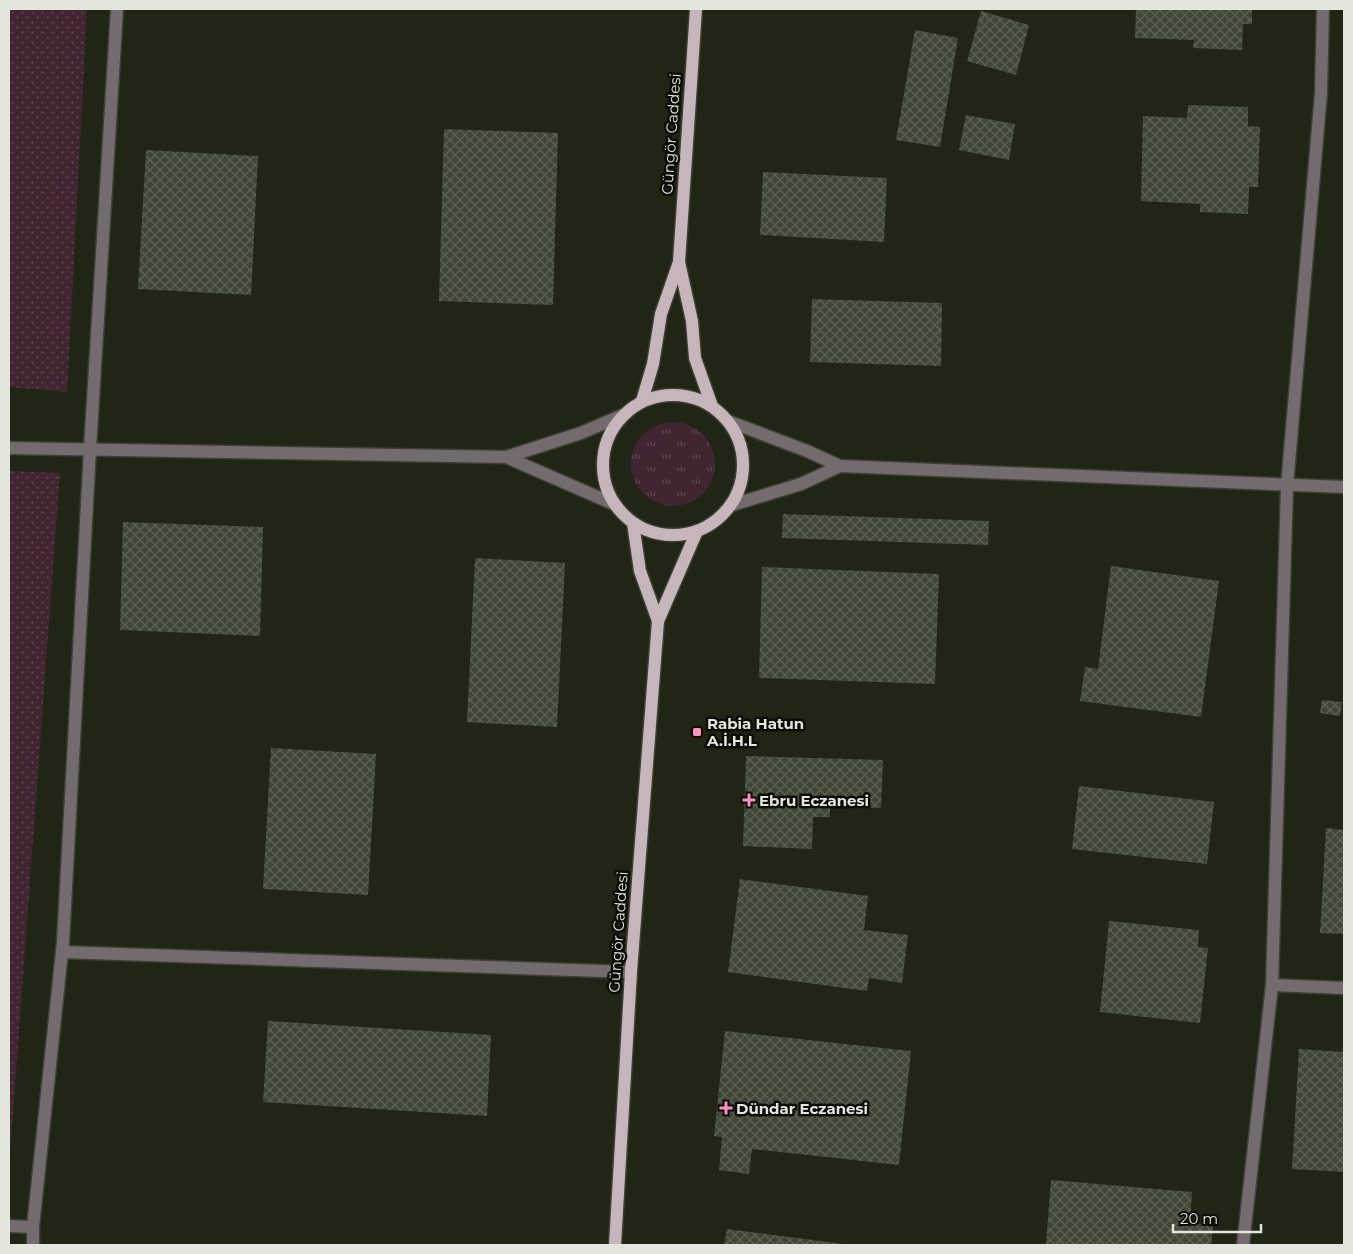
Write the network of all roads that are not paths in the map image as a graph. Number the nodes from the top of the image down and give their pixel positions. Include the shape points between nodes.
1 (117, 9) edge
2 (696, 9) edge
3 (1323, 9) edge
4 (679, 262) junction
5 (642, 401) junction
6 (712, 406) junction
7 (622, 415) junction
8 (728, 421) junction
9 (9, 448) edge
10 (90, 449) junction
11 (506, 457) junction
12 (840, 466) junction
13 (1287, 486) junction
14 (1344, 488) edge
15 (616, 505) junction
16 (732, 505) junction
17 (633, 523) junction
18 (697, 531) junction
19 (658, 620) junction
20 (62, 952) junction
21 (631, 972) junction
22 (1272, 985) junction
23 (1344, 988) edge
24 (9, 1226) edge
25 (33, 1226) junction
26 (33, 1245) edge
27 (615, 1245) edge
28 (1243, 1245) edge

1 - 10 street
2 - 4 main road, Güngör Caddesi
3 - 13 street via 1321,93
4 - 5 main road via 661,314
4 - 6 main road via 692,321 695,358
5 - 6 main road via 666,394 690,396
5 - 7 main road
6 - 8 main road
7 - 11 street via 581,433
7 - 15 main road via 609,435 603,459 605,483
8 - 12 street
8 - 16 main road via 740,441 744,462 741,484
9 - 10 street
10 - 11 street
10 - 20 street
11 - 15 street
12 - 13 street
12 - 16 street via 801,484
13 - 14 street
13 - 22 street
15 - 17 main road
16 - 18 main road via 716,521
17 - 18 main road via 653,532 675,535
17 - 19 main road via 640,571
18 - 19 main road
19 - 21 main road, Güngör Caddesi
20 - 21 street
20 - 25 street
21 - 27 main road, Güngör Caddesi
22 - 23 street
22 - 28 street
24 - 25 street
25 - 26 street

